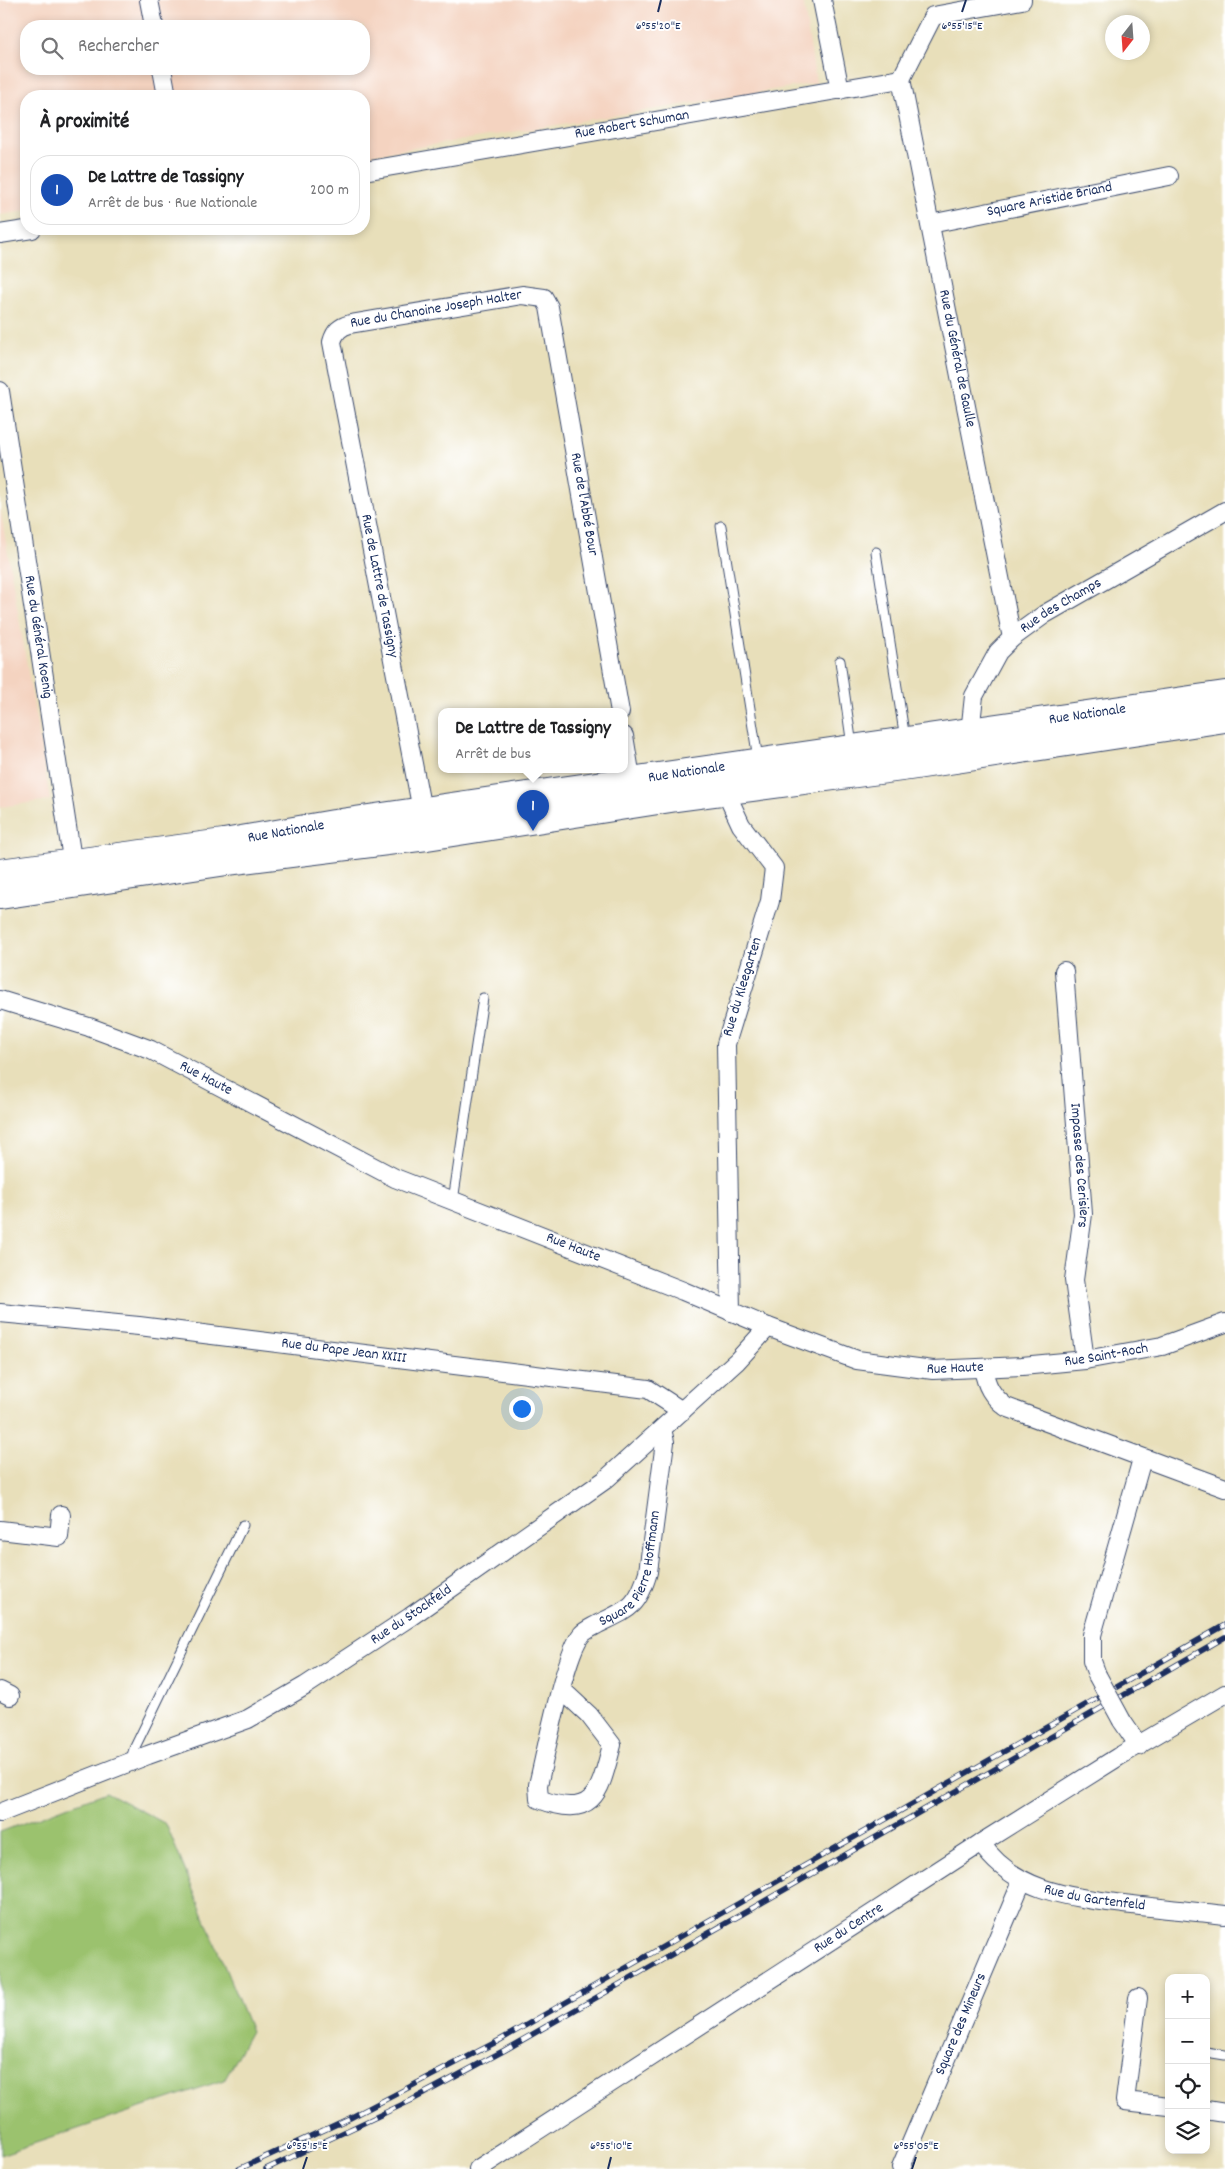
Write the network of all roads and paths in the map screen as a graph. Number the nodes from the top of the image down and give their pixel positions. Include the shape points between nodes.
1 (150, 0) edge
2 (822, 0) edge
3 (1022, 0) edge
4 (153, 20) edge
5 (163, 75) edge
6 (901, 79) junction
7 (166, 90) edge
8 (840, 90) junction
9 (370, 170) edge
10 (1169, 176) dead end
11 (930, 224) junction
12 (20, 231) edge
13 (0, 234) edge
14 (544, 298) joint
15 (334, 336) joint
16 (0, 391) edge
17 (1225, 510) edge
18 (721, 526) dead end
19 (876, 552) dead end
20 (1012, 638) junction
21 (840, 661) dead end
22 (619, 708) edge
23 (1224, 710) edge
24 (970, 746) junction
25 (907, 754) junction
26 (628, 759) edge
27 (855, 761) junction
28 (760, 775) junction
29 (721, 781) junction
30 (634, 793) junction
31 (425, 824) junction
32 (0, 873) edge
33 (74, 873) junction
34 (0, 895) edge
35 (1064, 970) dead end
36 (483, 998) dead end
37 (0, 1000) edge
38 (453, 1201) junction
39 (731, 1312) junction
40 (0, 1313) edge
41 (1225, 1323) edge
42 (768, 1328) junction
43 (1085, 1360) junction
44 (983, 1368) junction
45 (682, 1411) junction
46 (662, 1429) junction
47 (1142, 1459) junction
48 (1225, 1488) edge
49 (62, 1515) dead end
50 (243, 1525) dead end
51 (0, 1530) edge
52 (561, 1690) junction
53 (1225, 1694) edge
54 (1139, 1746) junction
55 (130, 1762) junction
56 (0, 1813) edge
57 (980, 1843) junction
58 (1022, 1881) junction
59 (1225, 1915) edge
60 (1138, 1998) dead end
61 (1210, 2053) edge
62 (1225, 2055) edge
63 (1165, 2106) edge
64 (1210, 2111) edge
65 (1225, 2113) edge
66 (900, 2167) dead end
67 (478, 2169) edge

1 - 4 street
2 - 8 street
3 - 6 street via 933,16
5 - 7 street
6 - 8 street, Rue Robert Schuman
6 - 11 street, Rue du Général de Gaulle
8 - 9 street, Rue Robert Schuman
10 - 11 street, Square Aristide Briand
11 - 20 street, Rue du Général de Gaulle
12 - 13 street
14 - 15 street, Rue du Chanoine Joseph Halter via 522,295 350,324 340,328
14 - 22 street, Rue de l'Abbé Bour via 550,307
15 - 31 street, Rue de Lattre de Tassigny via 332,342
16 - 33 street, Rue du Général Koenig
17 - 20 street, Rue des Champs via 1045,614
18 - 28 lane
19 - 25 lane
20 - 24 street, Rue des Champs via 998,652 974,696
21 - 27 lane
23 - 24 main road, Rue Nationale
24 - 25 main road, Rue Nationale
25 - 27 main road, Rue Nationale
26 - 30 street
27 - 28 main road, Rue Nationale
28 - 29 main road, Rue Nationale
29 - 30 main road, Rue Nationale
29 - 39 street, Rue du Kleegarten via 741,825 774,868 770,901 726,1044
30 - 31 main road, Rue Nationale
31 - 33 main road, Rue Nationale
32 - 33 main road, Rue Nationale
33 - 34 main road, Rue Nationale
35 - 43 street, Impasse des Cerisiers via 1083,1214 1074,1280
36 - 38 lane
37 - 38 street, Rue Haute via 151,1050 395,1178
38 - 39 street, Rue Haute
39 - 42 street, Rue Haute
40 - 45 street, Rue du Pape Jean XXIII via 139,1326 648,1389
41 - 43 street, Rue Saint-Roch via 1162,1346
42 - 44 street, Rue Haute via 857,1360 933,1370
42 - 45 street, Rue du Stockfeld
43 - 44 street, Rue Saint-Roch
44 - 47 street, Rue Haute via 993,1396 1006,1407
45 - 46 street, Rue du Stockfeld
46 - 52 street, Square Pierre Hoffmann via 666,1442 644,1588 630,1609 582,1634 575,1645
46 - 55 street, Rue du Stockfeld via 605,1480 306,1686 248,1719
47 - 48 street, Rue Haute
47 - 54 street, bridge via 1092,1635 1092,1661 1097,1675
49 - 51 street via 59,1537
50 - 55 lane
52 - 52 street, Square Pierre Hoffmann via 538,1786 539,1799 557,1806 580,1806 592,1800 602,1784 612,1745 590,1715
53 - 54 street, Rue du Centre
54 - 57 street, Rue du Centre
55 - 56 street, Rue du Stockfeld
57 - 58 street, Rue du Gartenfeld via 998,1864
57 - 67 street, Rue du Centre
58 - 59 street, Rue du Gartenfeld via 1068,1896
58 - 66 street, Square des Mineurs
60 - 63 street via 1125,2101
61 - 62 lane
64 - 65 street

